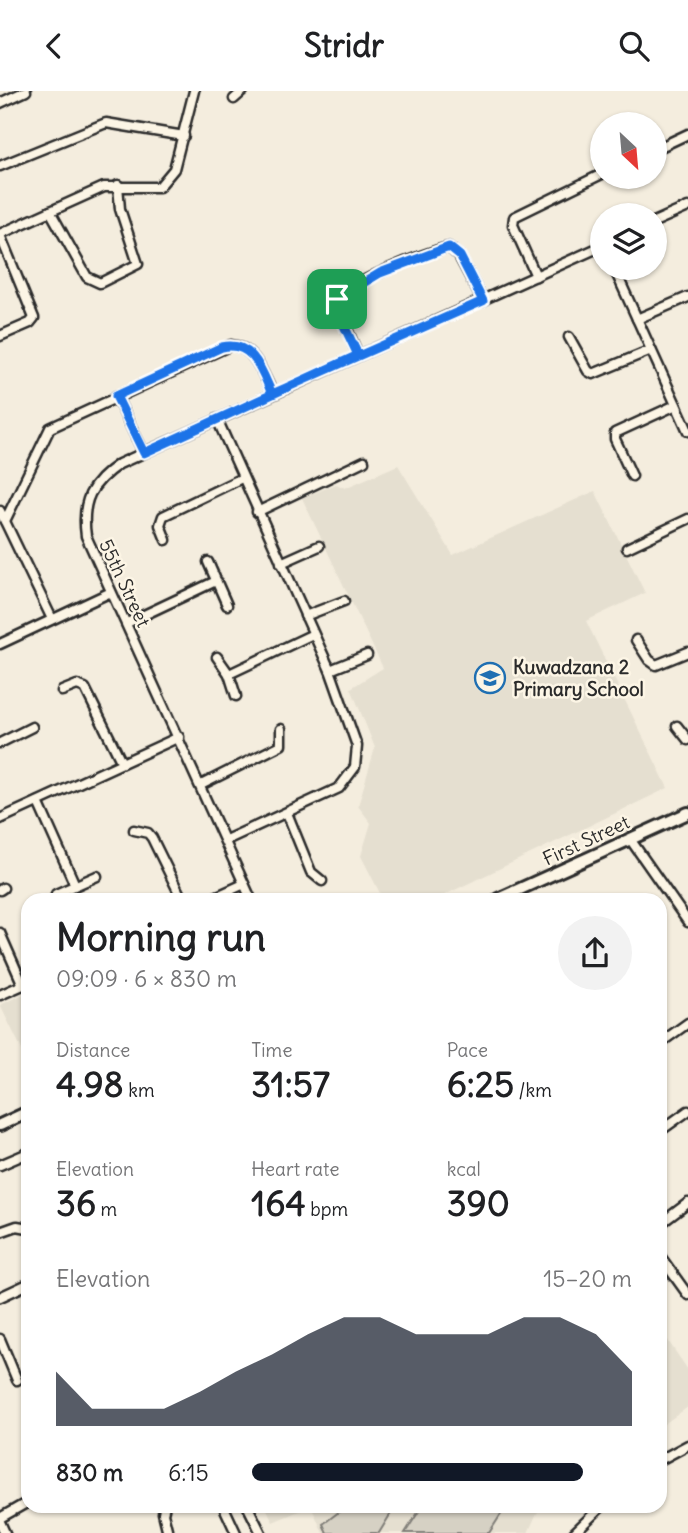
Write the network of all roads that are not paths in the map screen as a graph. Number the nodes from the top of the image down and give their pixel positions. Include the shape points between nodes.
1 (26, 91) edge
2 (194, 91) edge
3 (243, 91) edge
4 (234, 99) dead end
5 (0, 103) edge
6 (688, 134) edge
7 (184, 135) junction
8 (667, 144) edge
9 (0, 166) edge
10 (590, 179) edge
11 (118, 185) junction
12 (688, 207) edge
13 (50, 211) junction
14 (667, 216) edge
15 (0, 234) edge
16 (590, 251) edge
17 (536, 276) junction
18 (619, 280) edge
19 (688, 297) edge
20 (483, 301) junction
21 (637, 319) junction
22 (0, 336) edge
23 (569, 337) dead end
24 (651, 350) junction
25 (358, 355) junction
26 (272, 394) junction
27 (116, 396) junction
28 (676, 405) junction
29 (217, 419) junction
30 (688, 431) edge
31 (144, 453) junction
32 (363, 461) dead end
33 (632, 476) dead end
34 (242, 478) junction
35 (0, 511) edge
36 (257, 512) junction
37 (688, 519) edge
38 (5, 521) junction
39 (166, 540) dead end
40 (318, 546) dead end
41 (627, 548) dead end
42 (208, 562) dead end
43 (281, 563) junction
44 (216, 580) junction
45 (111, 591) junction
46 (344, 601) dead end
47 (227, 605) dead end
48 (305, 616) junction
49 (52, 619) junction
50 (127, 622) junction
51 (313, 633) junction
52 (636, 640) dead end
53 (0, 644) edge
54 (688, 652) edge
55 (367, 655) dead end
56 (217, 657) dead end
57 (330, 670) junction
58 (229, 674) junction
59 (62, 691) dead end
60 (236, 696) dead end
61 (677, 726) dead end
62 (32, 727) dead end
63 (281, 729) dead end
64 (179, 737) junction
65 (688, 740) edge
66 (0, 743) edge
67 (122, 763) junction
68 (201, 785) junction
69 (38, 802) junction
70 (287, 813) junction
71 (688, 813) edge
72 (0, 819) edge
73 (134, 830) dead end
74 (631, 839) junction
75 (226, 840) junction
76 (97, 876) dead end
77 (322, 881) dead end
78 (244, 884) junction
79 (75, 885) junction
80 (58, 893) edge
81 (179, 893) edge
82 (224, 893) edge
83 (248, 893) edge
84 (511, 893) edge
85 (688, 922) edge
86 (0, 933) edge
87 (21, 974) edge
88 (21, 986) edge
89 (0, 995) edge
90 (688, 1023) edge
91 (667, 1038) edge
92 (688, 1111) edge
93 (21, 1115) edge
94 (0, 1125) edge
95 (667, 1126) edge
96 (21, 1156) edge
97 (0, 1165) edge
98 (688, 1203) edge
99 (667, 1219) edge
100 (21, 1227) edge
101 (0, 1232) edge
102 (667, 1266) edge
103 (21, 1287) edge
104 (687, 1293) edge
105 (0, 1297) edge
106 (0, 1339) edge
107 (17, 1380) dead end
108 (688, 1445) edge
109 (667, 1456) edge
110 (21, 1506) edge
111 (163, 1513) edge
112 (227, 1513) edge
113 (251, 1513) edge
114 (595, 1513) edge
115 (0, 1520) edge
116 (5, 1533) edge
117 (168, 1533) edge
118 (236, 1533) edge
119 (261, 1533) edge
120 (574, 1533) edge

1 - 5 street
2 - 7 street
3 - 4 street
6 - 8 street
7 - 9 street via 106,123
7 - 11 street via 174,169 159,187
10 - 17 street via 514,217 513,225
11 - 13 street
11 - 13 street via 120,209 138,264 100,283 87,277
12 - 14 street
13 - 15 street
15 - 22 street via 34,318
16 - 17 street, 55th Street
17 - 20 street, 55th Street
18 - 21 street
19 - 21 street
20 - 25 street, 55th Street
20 - 25 street via 460,256 449,247 380,273 343,293 336,303
21 - 24 street
23 - 24 street via 593,374
24 - 28 street
25 - 26 street, 55th Street
26 - 27 street via 254,357 232,345
26 - 29 street, 55th Street
27 - 31 street
27 - 38 street via 50,428
28 - 30 street
28 - 33 street via 615,433
29 - 31 street, 55th Street
29 - 34 street
31 - 45 street, 55th Street via 102,476 84,505 86,536
32 - 36 street
34 - 36 street
34 - 39 street via 163,516 160,525
35 - 38 street
36 - 43 street
37 - 41 street
38 - 49 street
40 - 43 street
42 - 44 street
43 - 48 street
44 - 47 street
44 - 50 street
45 - 49 street
45 - 50 street, 55th Street
46 - 48 street
48 - 51 street
49 - 53 street
50 - 64 street, 55th Street
51 - 57 street
51 - 58 street
52 - 54 street via 656,665
55 - 57 street
56 - 58 street
57 - 70 street via 357,746 357,762 339,788
58 - 60 street
59 - 67 street via 78,685 85,688
61 - 65 street
62 - 66 street
63 - 68 street via 281,745
64 - 67 street
64 - 68 street, 55th Street
67 - 69 street
68 - 75 street, 55th Street
69 - 72 street
69 - 79 street
70 - 75 street
70 - 77 street via 312,872
71 - 74 street, First Street
73 - 81 street via 152,838
74 - 84 street, First Street
74 - 85 street
75 - 78 street, 55th Street
76 - 79 street
78 - 82 street
78 - 83 street, 55th Street
79 - 80 street
86 - 87 street
88 - 89 street
90 - 91 street
92 - 95 street
93 - 94 street
96 - 97 street
98 - 99 street
100 - 101 street
102 - 104 street
103 - 105 street
106 - 107 street
108 - 109 street
110 - 115 street
111 - 117 street
112 - 118 street
113 - 119 street
114 - 120 street
115 - 116 street

